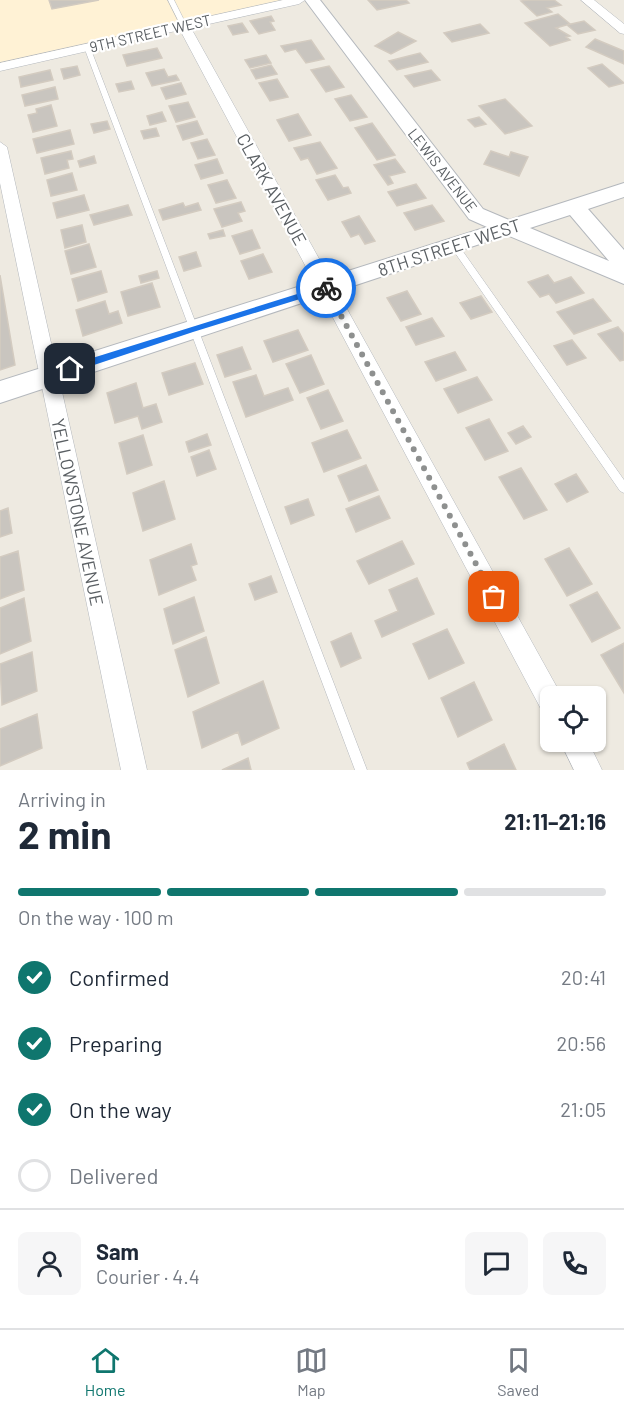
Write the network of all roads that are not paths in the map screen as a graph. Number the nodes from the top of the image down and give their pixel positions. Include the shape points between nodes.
1 (171, 0) edge
2 (299, 0) edge
3 (312, 0) edge
4 (587, 0) edge
5 (184, 26) junction
6 (624, 30) edge
7 (87, 47) junction
8 (0, 67) edge
9 (0, 147) edge
10 (624, 190) edge
11 (574, 206) junction
12 (507, 227) junction
13 (454, 245) junction
14 (624, 264) edge
15 (624, 276) edge
16 (326, 288) junction
17 (193, 328) junction
18 (49, 376) junction
19 (0, 392) edge
20 (624, 488) edge
21 (542, 686) edge
22 (579, 752) edge
23 (134, 770) edge
24 (361, 770) edge
25 (589, 770) edge

1 - 5 lane
2 - 5 street, 9TH STREET WEST
3 - 12 street, LEWIS AVENUE via 476,214
4 - 6 street
5 - 7 street, 9TH STREET WEST
5 - 16 street, CLARK AVENUE
7 - 8 street, 9TH STREET WEST
7 - 17 lane
9 - 18 street, YELLOWSTONE AVENUE
10 - 11 street, 8TH STREET WEST
11 - 12 street, 8TH STREET WEST
11 - 14 street
12 - 13 street, 8TH STREET WEST
12 - 15 street, LEWIS AVENUE
13 - 16 street, 8TH STREET WEST
13 - 20 lane
16 - 17 street, 8TH STREET WEST
16 - 21 street, CLARK AVENUE
17 - 18 street, 8TH STREET WEST
17 - 24 lane
18 - 19 street, 8TH STREET WEST
18 - 23 street, YELLOWSTONE AVENUE
22 - 25 street

